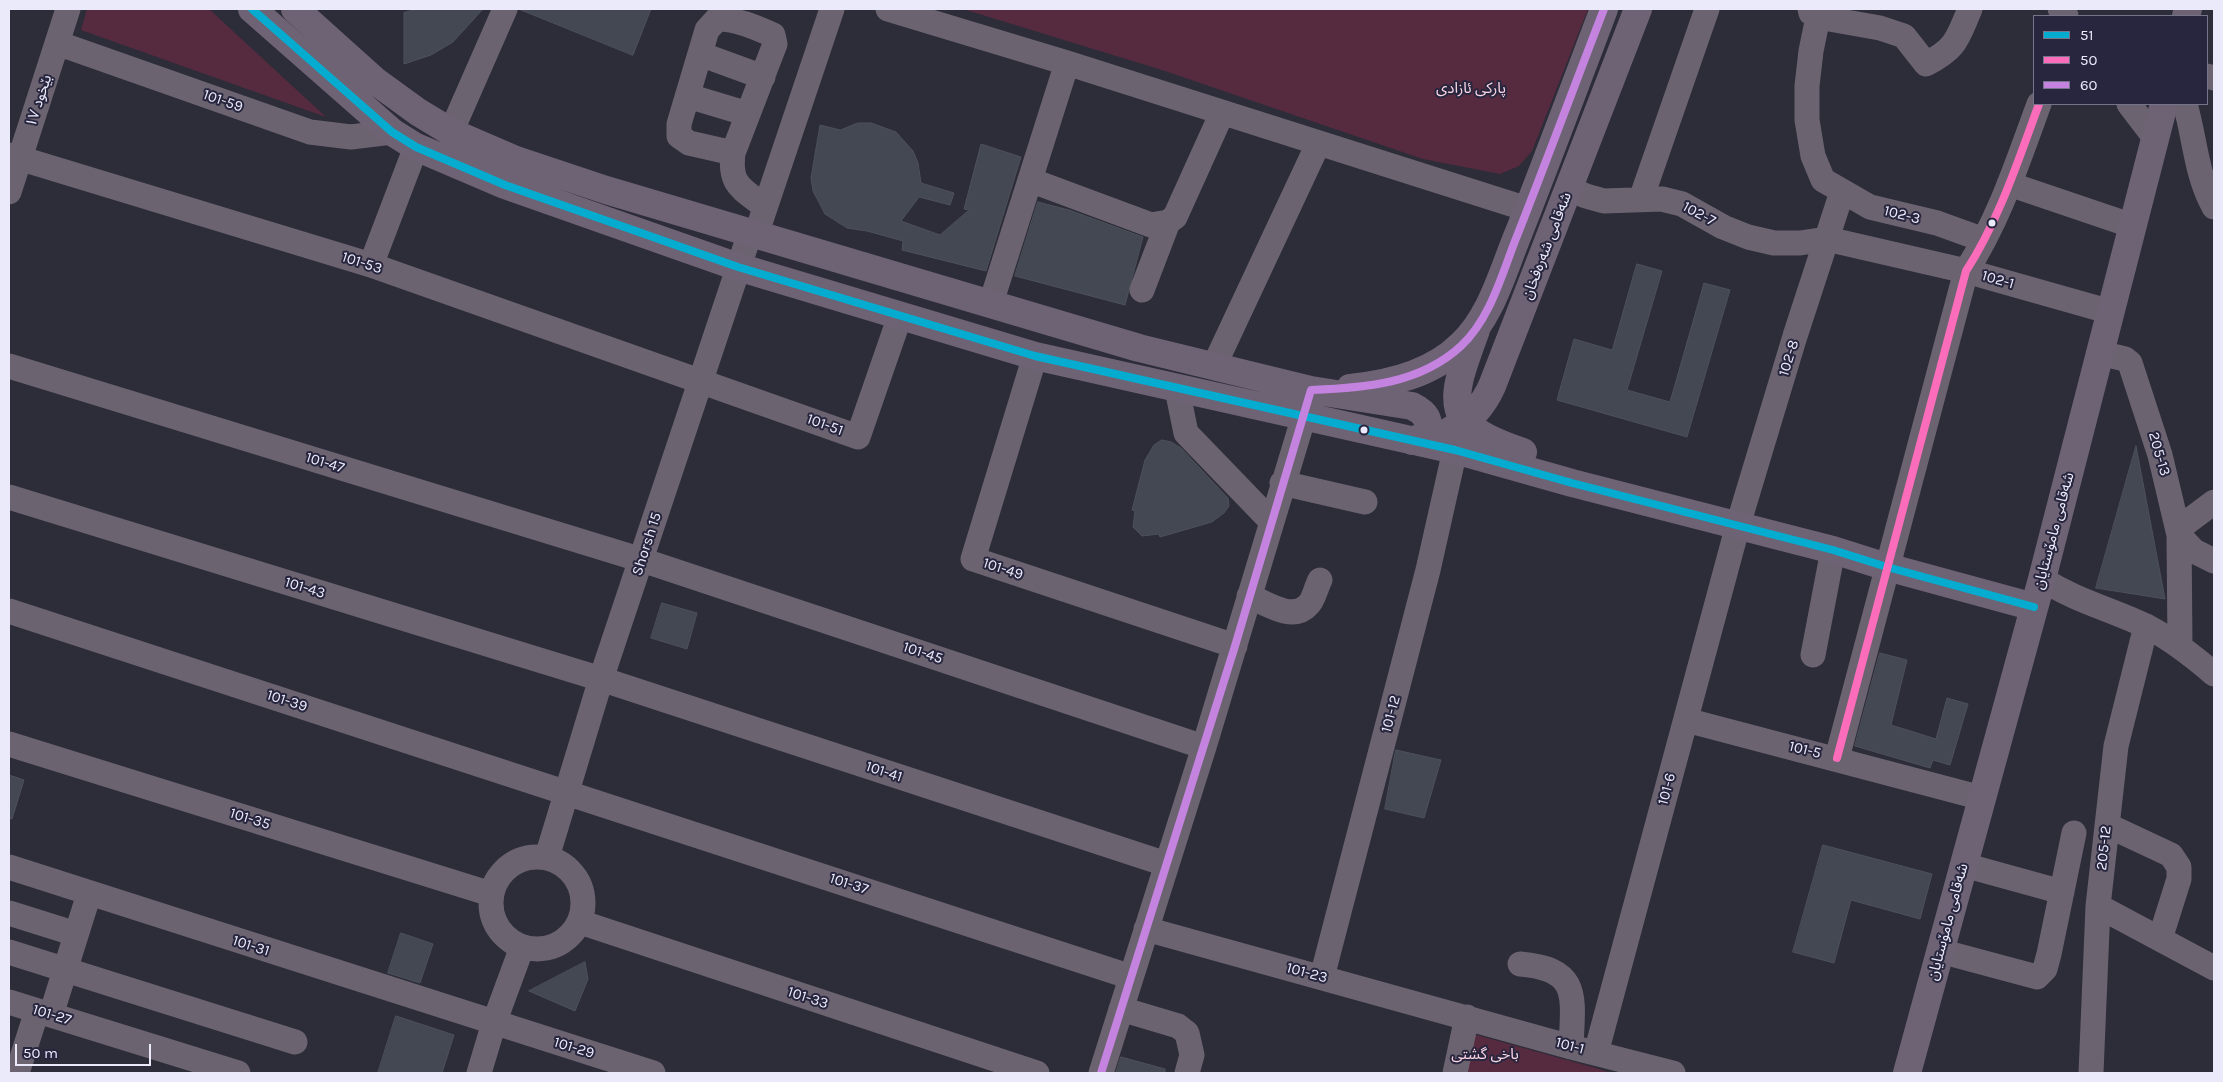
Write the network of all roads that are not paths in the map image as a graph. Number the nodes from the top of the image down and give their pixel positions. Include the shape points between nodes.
1 (67, 9) edge
2 (252, 9) edge
3 (295, 9) edge
4 (505, 9) edge
5 (832, 9) edge
6 (888, 9) edge
7 (1604, 9) edge
8 (1638, 9) edge
9 (1707, 9) edge
10 (1970, 9) edge
11 (1814, 13) edge
12 (58, 43) junction
13 (700, 54) junction
14 (1067, 63) junction
15 (763, 77) junction
16 (688, 96) junction
17 (2038, 105) edge
18 (2131, 105) edge
19 (2164, 105) edge
20 (2185, 105) edge
21 (1222, 113) junction
22 (748, 114) junction
23 (392, 132) junction
24 (451, 132) junction
25 (2155, 138) junction
26 (1318, 144) junction
27 (416, 146) junction
28 (733, 153) junction
29 (14, 157) edge
30 (1030, 180) junction
31 (2009, 184) junction
32 (1833, 186) junction
33 (1570, 189) junction
34 (9, 192) edge
35 (1641, 199) junction
36 (765, 207) junction
37 (2214, 207) edge
38 (1527, 209) junction
39 (1168, 222) junction
40 (2133, 226) junction
41 (753, 234) junction
42 (1827, 239) junction
43 (1984, 240) junction
44 (371, 265) junction
45 (738, 268) junction
46 (1966, 271) junction
47 (1142, 290) dead end
48 (992, 303) junction
49 (2111, 312) junction
50 (900, 316) junction
51 (1476, 330) junction
52 (2100, 353) junction
53 (1035, 356) junction
54 (9, 366) edge
55 (1214, 366) junction
56 (700, 381) junction
57 (1176, 389) junction
58 (1311, 390) junction
59 (1304, 416) junction
60 (1466, 421) junction
61 (1412, 441) junction
62 (1455, 450) junction
63 (1282, 483) junction
64 (9, 497) edge
65 (1365, 502) dead end
66 (2214, 502) edge
67 (1740, 518) junction
68 (1272, 521) junction
69 (2178, 532) junction
70 (1833, 550) junction
71 (1890, 558) junction
72 (642, 560) junction
73 (2214, 561) edge
74 (1320, 580) dead end
75 (2038, 592) junction
76 (1250, 596) junction
77 (9, 611) edge
78 (2146, 626) junction
79 (2180, 645) junction
80 (1235, 646) junction
81 (1813, 655) dead end
82 (2214, 674) edge
83 (601, 679) junction
84 (1686, 720) junction
85 (9, 744) edge
86 (1204, 747) junction
87 (1837, 758) junction
88 (566, 791) junction
89 (1982, 798) junction
90 (2107, 825) junction
91 (2074, 833) dead end
92 (547, 857) junction
93 (1166, 864) junction
94 (1964, 865) junction
95 (9, 867) edge
96 (2062, 892) junction
97 (89, 894) junction
98 (491, 894) junction
99 (2098, 906) junction
100 (9, 913) edge
101 (580, 922) junction
102 (1146, 928) junction
103 (76, 934) junction
104 (2160, 939) junction
105 (522, 947) junction
106 (1940, 951) junction
107 (9, 952) edge
108 (1520, 964) dead end
109 (2214, 968) edge
110 (65, 970) junction
111 (1131, 977) junction
112 (1322, 977) junction
113 (9, 1002) edge
114 (1121, 1009) junction
115 (44, 1013) junction
116 (1467, 1017) junction
117 (494, 1024) junction
118 (295, 1042) dead end
119 (1571, 1047) junction
120 (1596, 1053) junction
121 (16, 1073) edge
122 (238, 1073) edge
123 (479, 1073) edge
124 (653, 1073) edge
125 (1037, 1073) edge
126 (1101, 1073) edge
127 (1187, 1073) edge
128 (1454, 1073) edge
129 (1673, 1073) edge
130 (1907, 1073) edge
131 (2091, 1073) edge

1 - 12 street, بێخود ١٧
2 - 23 main road
3 - 24 main road via 374,80
4 - 24 street
5 - 36 street, Shorsh 15
6 - 14 street
7 - 38 main road
8 - 33 main road, شەقامی شەرەفخان
9 - 35 street
10 - 11 street via 1955,43 1945,54 1926,64 1904,36
11 - 32 street via 1807,120 1813,156
12 - 23 street, 101-59 via 310,132 351,138
12 - 29 street, بێخود ١٧
13 - 15 street
13 - 15 street via 707,30 718,19 730,19 763,30 772,35 775,44
13 - 16 street
14 - 21 street
14 - 30 street
15 - 22 street
16 - 22 street
16 - 28 street via 679,124 679,136 689,143
17 - 31 street
18 - 25 street
19 - 25 main road, شەقامی مامۆستایان
20 - 37 street via 2199,170
21 - 26 street
21 - 39 street via 1175,217
22 - 28 street
23 - 27 main road
24 - 41 main road via 525,163
25 - 40 main road, شەقامی مامۆستایان
26 - 38 street
26 - 55 street
27 - 44 street
27 - 45 main road via 505,185
28 - 36 street via 731,170 738,184
29 - 34 street, بێخود ١٧
29 - 44 street, 101-53
30 - 39 street via 1151,224
30 - 48 street
31 - 40 street
31 - 43 street
32 - 42 street, 102-8
32 - 43 street, 102-3 via 1870,207 1937,223
33 - 35 street, 102-7 via 1604,201
33 - 60 main road, شەقامی شەرەفخان via 1492,386 1480,408
35 - 42 street, 102-7 via 1682,204 1723,227 1774,243
36 - 41 street, Shorsh 15
38 - 51 main road
39 - 47 street
40 - 49 main road, شەقامی مامۆستایان
41 - 45 street, Shorsh 15
41 - 48 main road
42 - 46 street, 102-1
42 - 67 street, 102-8
43 - 46 street
44 - 56 street, 101-53
45 - 50 main road
45 - 56 street, Shorsh 15
46 - 49 street, 102-1
46 - 71 street
48 - 55 main road via 1139,348
49 - 52 main road, شەقامی مامۆستایان
50 - 53 main road
50 - 56 street, 101-51 via 858,437
51 - 58 main road via 1438,363 1412,376 1369,386
51 - 60 main road via 1456,389 1458,407
52 - 69 street, 205-13 via 2125,359 2131,366 2160,455
52 - 75 main road, شەقامی مامۆستایان
53 - 57 main road
53 - 80 street, 101-49 via 973,559
54 - 72 street, 101-47
55 - 58 main road
56 - 72 street, Shorsh 15
57 - 59 main road
57 - 68 street via 1186,433
58 - 59 main road
58 - 61 main road via 1418,409 1428,419 1429,426 1426,435
59 - 61 main road
59 - 63 street
60 - 61 main road, شەقامی شەرەفخان via 1447,432
60 - 67 main road via 1474,431 1492,442
61 - 62 main road
62 - 67 main road via 1572,483
62 - 112 street, 101-12 via 1428,570
63 - 65 street
63 - 68 street
64 - 83 street, 101-43
66 - 69 street
67 - 70 main road
67 - 71 main road
67 - 84 street, 101-6
68 - 76 street
69 - 73 street via 2194,551
69 - 79 street, 205-13
70 - 71 main road
70 - 81 street
71 - 75 main road
71 - 87 street
72 - 83 street, Shorsh 15
72 - 86 street, 101-45
74 - 76 street via 1309,605 1299,612 1285,612
75 - 78 street via 2076,599
75 - 89 main road, شەقامی مامۆستایان
76 - 80 street
77 - 88 street, 101-39
78 - 79 street
78 - 90 street, 205-12 via 2116,746
79 - 82 street
80 - 86 street
83 - 88 street, Shorsh 15
83 - 93 street, 101-41
84 - 87 street, 101-5
84 - 120 street, 101-6
85 - 98 street, 101-35
86 - 93 street
87 - 89 street, 101-5
88 - 92 street, Shorsh 15
88 - 111 street, 101-37
89 - 94 main road, شەقامی مامۆستایان
90 - 99 street, 205-12
90 - 104 street via 2171,855 2178,867 2179,879
91 - 96 street
92 - 98 street via 532,856 518,860 496,880
92 - 101 street via 560,862 579,882 584,909
93 - 102 street
94 - 96 street
94 - 106 main road, شەقامی مامۆستایان
95 - 97 street, 101-31
96 - 106 street via 2045,969 2038,977
97 - 103 street
97 - 117 street, 101-31
98 - 105 street via 490,907 500,932
99 - 104 street
99 - 131 street, 205-12
100 - 103 street
101 - 105 street via 572,934 549,948
101 - 125 street, 101-33
102 - 111 street
102 - 112 street, 101-23
103 - 110 street
104 - 109 street
105 - 117 street
106 - 130 main road, شەقامی مامۆستایان
107 - 110 street
108 - 119 street via 1540,966 1558,973 1566,983 1573,999
110 - 115 street
110 - 118 street
111 - 114 street
112 - 116 street, 101-23
113 - 115 street, 101-27
114 - 126 street
114 - 127 street via 1178,1026 1187,1033 1192,1055
115 - 121 street
115 - 122 street, 101-27
116 - 119 street, 101-1
116 - 128 street
117 - 123 street
117 - 124 street, 101-29
119 - 120 street, 101-1
120 - 129 street, 101-1

